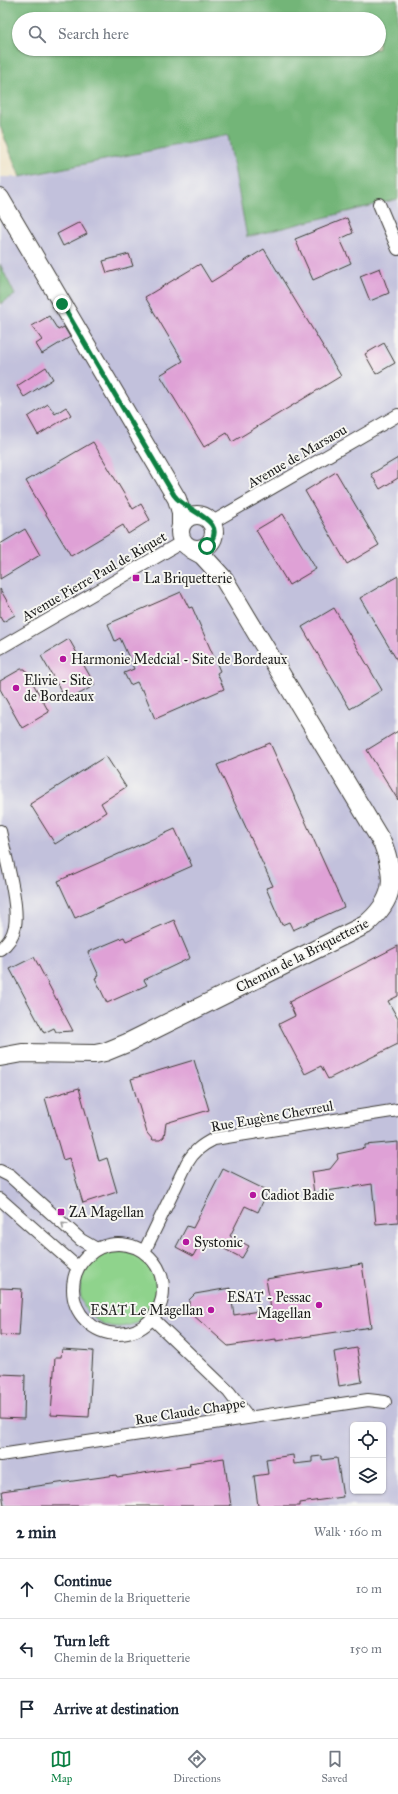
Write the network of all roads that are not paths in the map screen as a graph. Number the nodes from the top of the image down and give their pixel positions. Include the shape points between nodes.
1 (0, 198) edge
2 (379, 204) dead end
3 (398, 249) edge
4 (398, 415) edge
5 (177, 499) junction
6 (208, 525) junction
7 (185, 538) junction
8 (224, 578) junction
9 (0, 648) edge
10 (0, 831) edge
11 (0, 949) edge
12 (0, 1056) edge
13 (398, 1110) edge
14 (0, 1171) edge
15 (0, 1199) edge
16 (95, 1248) junction
17 (144, 1252) junction
18 (77, 1267) junction
19 (153, 1319) junction
20 (385, 1402) dead end
21 (248, 1417) junction
22 (0, 1455) edge

1 - 5 street
2 - 3 street
4 - 6 street, Avenue de Marsaou
5 - 6 street
5 - 7 street
6 - 7 street via 189,517
6 - 7 street via 207,546 202,549
6 - 8 street, Chemin de la Briquetterie
7 - 8 street, Chemin de la Briquetterie
7 - 9 street, Avenue Pierre Paul de Riquet
8 - 12 street, Chemin de la Briquetterie via 382,844 392,876 386,902 379,914 365,924 127,1044 95,1054 22,1053
10 - 11 street via 15,909 15,926 12,936
13 - 17 street, Rue Eugène Chevreul via 214,1139 203,1144 186,1163
16 -> 14 street via 81,1240 10,1176
15 - 18 street
16 - 17 street via 109,1244 125,1245
16 - 18 street
17 - 19 street via 159,1269 163,1292 160,1306
18 - 19 street via 73,1282 75,1305 88,1323 108,1332 131,1332
19 - 21 street via 229,1392
20 - 21 street, Rue Claude Chappe via 368,1400
21 - 22 street, Rue Claude Chappe

